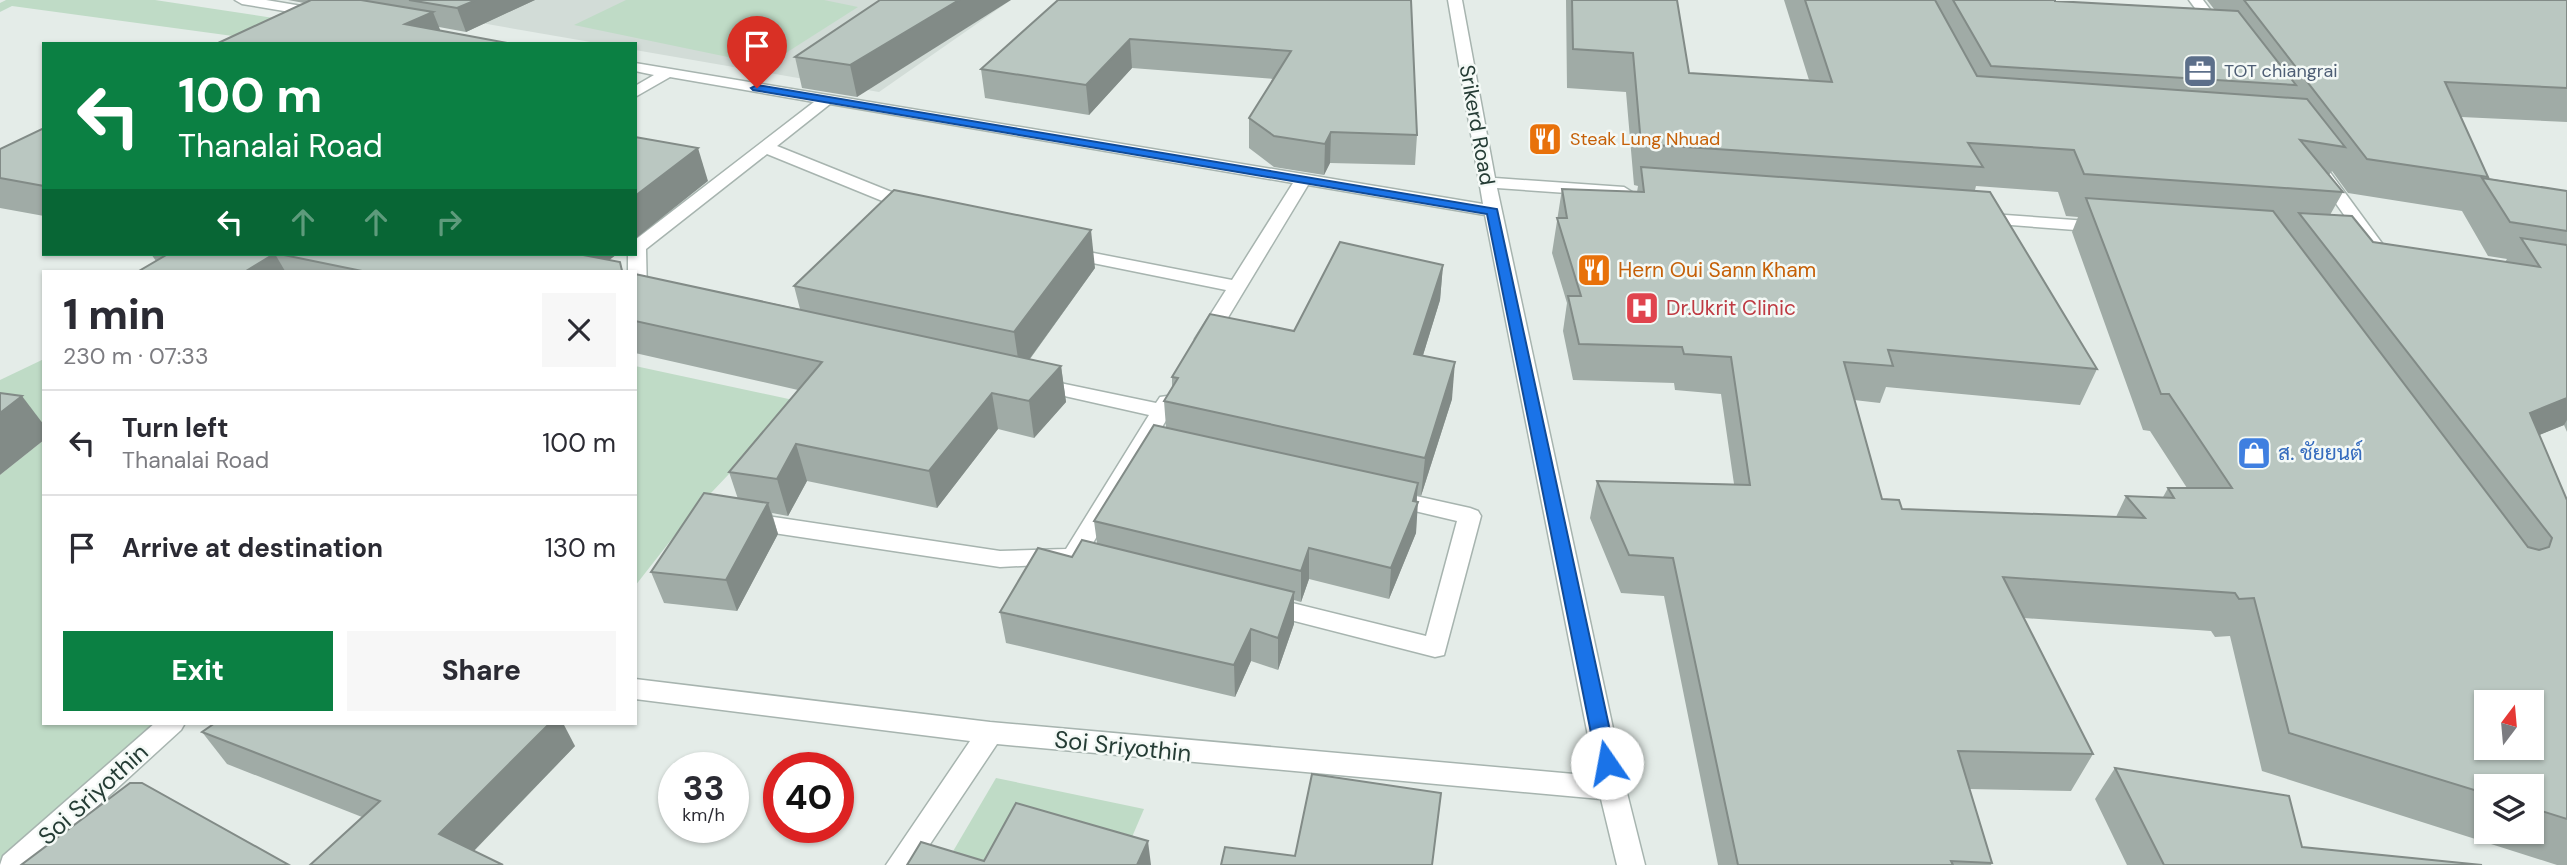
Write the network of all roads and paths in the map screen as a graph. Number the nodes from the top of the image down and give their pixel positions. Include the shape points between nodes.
1 (242, 0) edge
2 (1454, 0) edge
3 (2196, 0) edge
4 (330, 15) edge
5 (2228, 44) edge
6 (637, 67) edge
7 (667, 73) junction
8 (637, 92) edge
9 (826, 100) junction
10 (765, 147) junction
11 (2315, 164) edge
12 (1302, 182) junction
13 (1487, 182) junction
14 (1649, 194) edge
15 (1492, 211) junction
16 (927, 213) edge
17 (1955, 216) edge
18 (2123, 228) edge
19 (2350, 244) edge
20 (1051, 249) edge
21 (1237, 287) junction
22 (664, 304) edge
23 (1193, 359) edge
24 (1012, 379) edge
25 (1180, 380) edge
26 (1161, 411) junction
27 (1142, 443) junction
28 (1168, 449) edge
29 (1365, 493) edge
30 (720, 517) edge
31 (1073, 557) junction
32 (1099, 564) edge
33 (1247, 601) edge
34 (637, 689) edge
35 (170, 725) edge
36 (990, 733) junction
37 (1612, 789) junction
38 (13, 865) edge
39 (900, 865) edge
40 (1631, 865) edge

1 - 4 street
2 - 13 street, Srikerd Road
3 - 5 street
6 - 7 street
7 - 8 street
7 - 9 street
9 - 10 street
9 - 12 street
10 - 16 street
10 - 22 street via 637,247 638,299
11 - 19 street via 2382,247
12 - 15 street
12 - 21 street
13 - 14 street
13 - 15 street, Srikerd Road
15 - 37 street, Srikerd Road
17 - 18 street
20 - 21 street
21 - 23 street
24 - 26 street
25 - 26 street
26 - 27 street
27 - 28 street
27 - 31 street
29 - 33 street via 1470,516 1435,648
30 - 31 street via 1000,559
31 - 32 street
34 - 36 street, Soi Sriyothin
35 - 38 street, Soi Sriyothin
36 - 37 street, Soi Sriyothin
36 - 39 street
37 - 40 street, Srikerd Road

